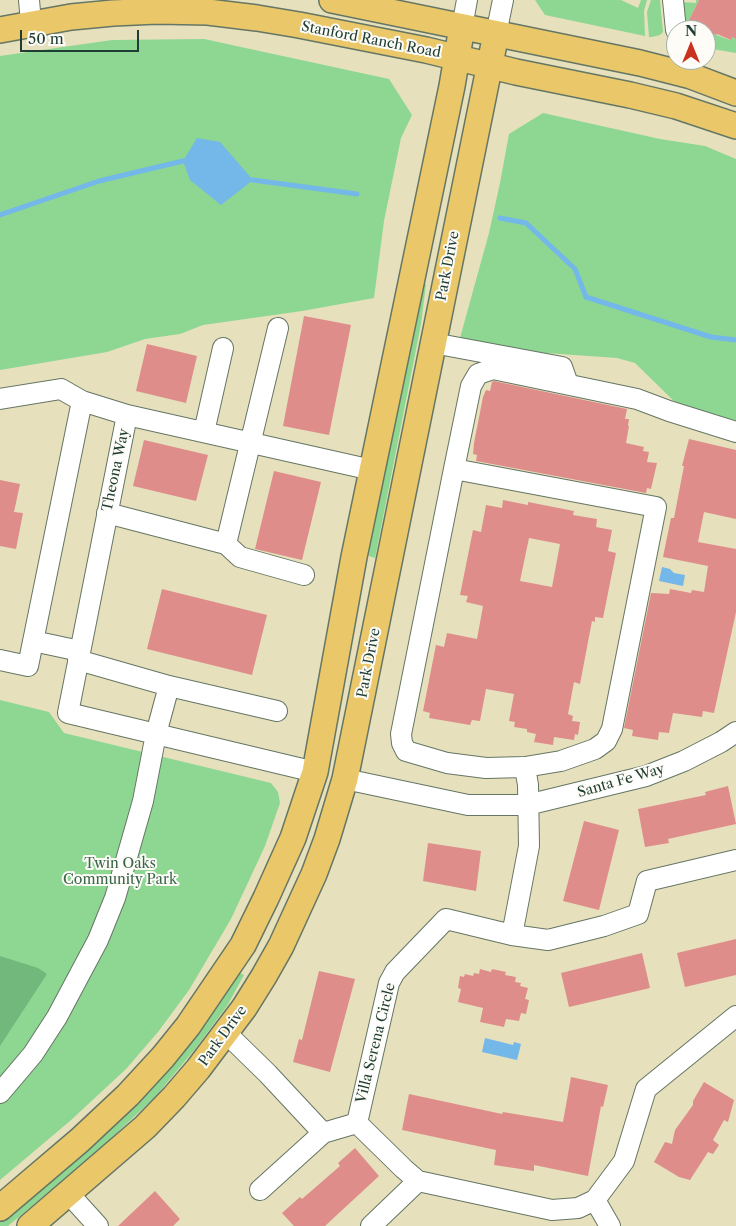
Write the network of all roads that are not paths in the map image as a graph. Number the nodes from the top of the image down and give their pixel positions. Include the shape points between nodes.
1 (332, 0) edge
2 (467, 0) edge
3 (503, 0) edge
4 (673, 0) edge
5 (30, 12) edge
6 (675, 20) edge
7 (462, 27) junction
8 (0, 30) edge
9 (496, 34) junction
10 (457, 57) junction
11 (488, 65) junction
12 (666, 66) edge
13 (692, 70) edge
14 (736, 93) edge
15 (736, 126) edge
16 (278, 328) dead end
17 (433, 343) junction
18 (223, 348) dead end
19 (568, 384) junction
20 (0, 399) edge
21 (82, 401) junction
22 (127, 415) junction
23 (204, 432) junction
24 (736, 432) edge
25 (251, 443) junction
26 (454, 469) junction
27 (372, 470) junction
28 (107, 513) junction
29 (226, 544) junction
30 (354, 557) junction
31 (304, 575) dead end
32 (33, 641) junction
33 (79, 655) junction
34 (0, 660) edge
35 (169, 686) junction
36 (277, 711) dead end
37 (736, 732) edge
38 (156, 734) junction
39 (525, 767) junction
40 (315, 772) junction
41 (345, 779) junction
42 (527, 805) junction
43 (736, 860) edge
44 (512, 935) junction
45 (264, 976) junction
46 (736, 1016) edge
47 (225, 1032) junction
48 (0, 1093) edge
49 (357, 1123) junction
50 (323, 1133) junction
51 (418, 1181) junction
52 (260, 1190) dead end
53 (69, 1194) junction
54 (595, 1200) junction
55 (0, 1208) edge
56 (30, 1226) edge
57 (98, 1226) edge
58 (371, 1226) edge
59 (610, 1226) edge

1 - 7 main road
2 - 7 street
3 - 9 street, Park Drive
4 - 6 street
5 - 8 main road, Stanford Ranch Road
5 - 10 main road, Stanford Ranch Road via 70,17 158,11 208,12 299,25
7 - 9 main road
7 - 10 main road
9 - 11 main road, Park Drive
9 - 12 main road
10 - 11 main road, Stanford Ranch Road
10 - 27 main road
11 - 15 main road, Stanford Ranch Road via 664,103
11 - 17 main road, Park Drive
13 - 14 main road
16 - 25 street
17 - 19 street via 562,367
17 - 41 main road, Park Drive
18 - 23 street
19 - 24 street via 637,399
19 - 26 street via 493,369 478,374 470,386
20 - 21 street via 61,389
21 - 22 street
21 - 32 street
22 - 23 street, Theona Way
22 - 28 street, Theona Way
23 - 25 street, Theona Way
25 - 27 street, Theona Way
25 - 29 street
26 - 39 street via 400,734 402,743 406,751 447,763 486,768
26 - 39 street via 656,507 612,729 606,741 595,749 561,762
27 - 30 main road
28 - 29 street
28 - 33 street, Theona Way
29 - 31 street via 240,558
30 - 40 main road
30 - 41 main road via 356,613 327,764 330,772
32 - 33 street
32 - 34 street via 28,666
33 - 35 street
33 - 38 street, Theona Way via 68,713
35 - 36 street
35 - 38 street
37 - 42 street, Santa Fe Way via 684,762 646,776
38 - 40 street
38 - 48 street via 143,801 98,940 53,1024
39 - 42 street
40 - 45 main road via 322,790 315,817 291,878 257,946
40 - 55 main road via 293,838 266,898 242,945 188,1026 128,1095
41 - 42 street, Santa Fe Way via 468,805
41 - 45 main road, Park Drive via 314,874
42 - 44 street via 529,846
43 - 44 street, Villa Serena Circle via 647,880 638,914 604,926 548,940
44 - 49 street, Villa Serena Circle via 446,918 395,972 389,983
45 - 47 main road, Park Drive
46 - 54 street via 646,1089 624,1161
47 - 50 street
47 - 53 main road, Park Drive via 174,1097
49 - 50 street, Villa Serena Circle
49 - 51 street, Villa Serena Circle
50 - 52 street
51 - 54 street, Villa Serena Circle via 552,1210 578,1208
51 - 58 street
53 - 56 main road, Park Drive
53 - 57 street
54 - 59 street

